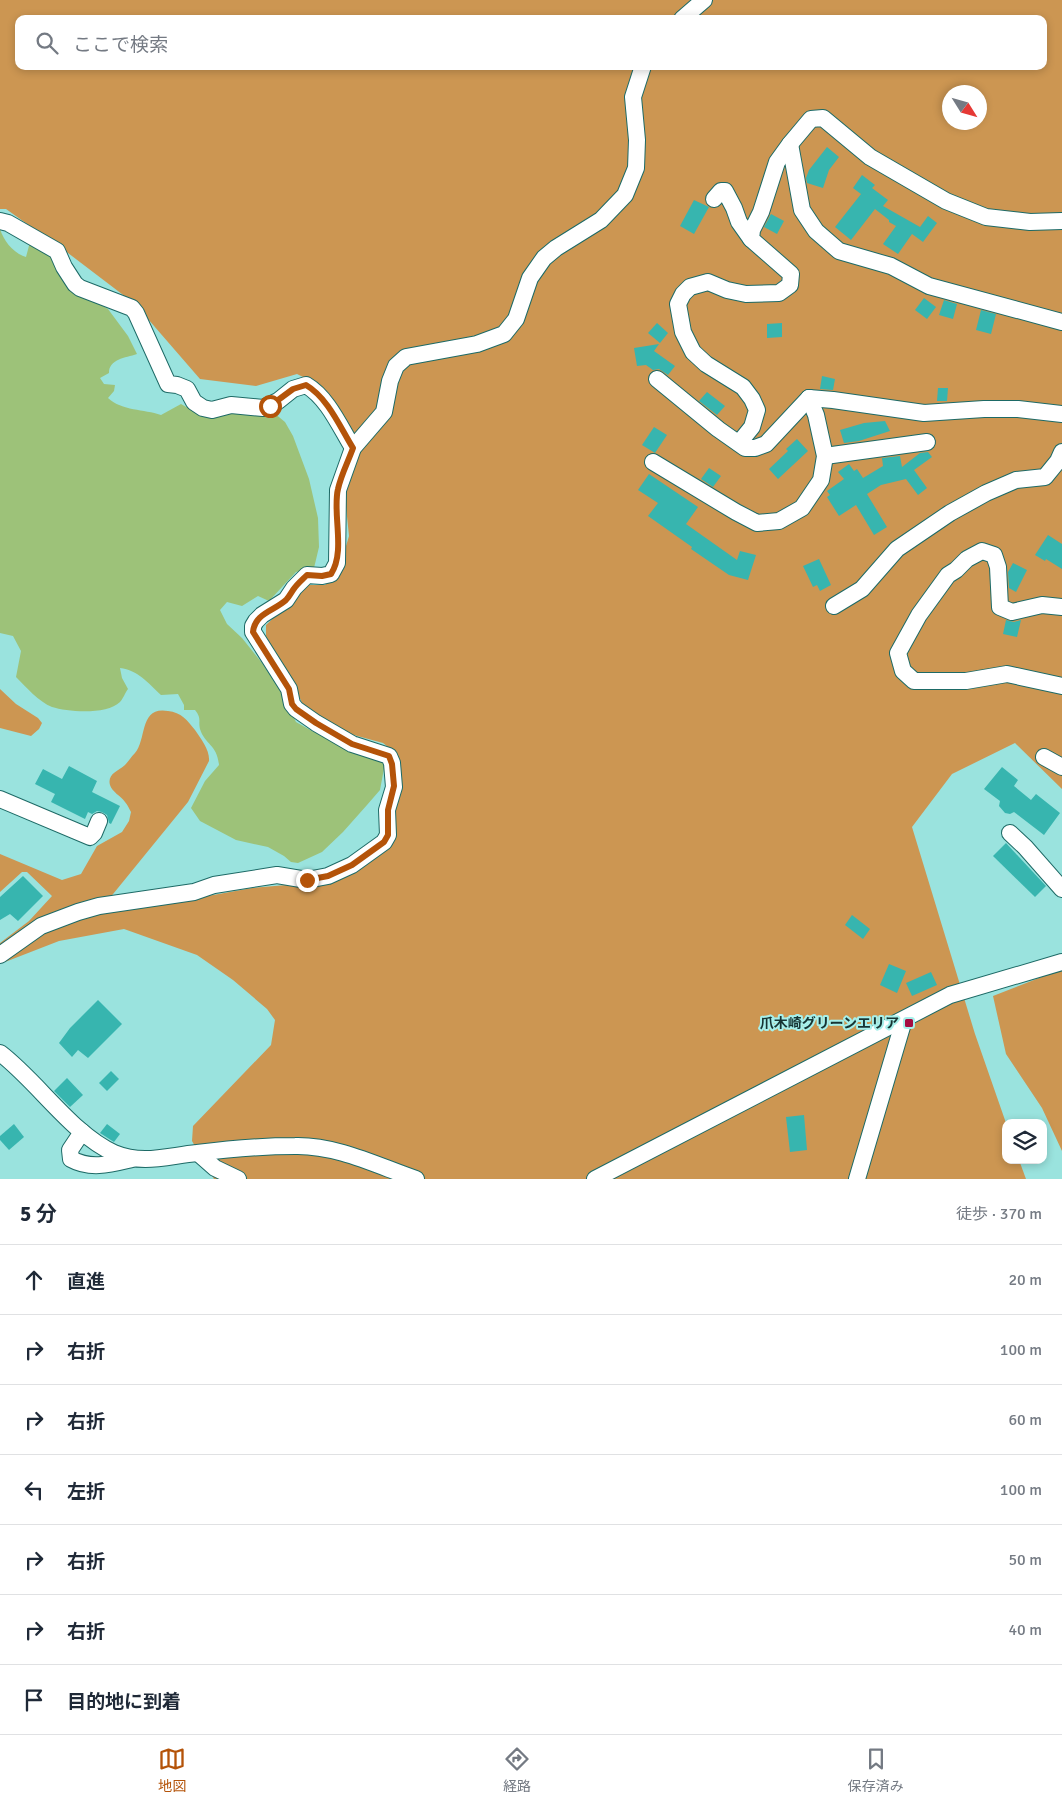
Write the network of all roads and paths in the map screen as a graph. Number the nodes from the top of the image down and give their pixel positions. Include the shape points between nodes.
1 (704, 0) edge
2 (687, 15) edge
3 (642, 70) edge
4 (790, 144) junction
5 (714, 199) dead end
6 (0, 221) edge
7 (1062, 221) edge
8 (751, 239) junction
9 (1062, 322) edge
10 (657, 379) dead end
11 (810, 398) junction
12 (1062, 414) edge
13 (927, 442) dead end
14 (739, 443) junction
15 (353, 448) junction
16 (1062, 452) edge
17 (825, 456) junction
18 (653, 462) dead end
19 (834, 606) dead end
20 (1062, 607) edge
21 (1062, 686) edge
22 (1044, 757) dead end
23 (1062, 767) edge
24 (0, 799) edge
25 (99, 822) dead end
26 (1010, 833) dead end
27 (1062, 889) edge
28 (0, 955) edge
29 (1062, 962) edge
30 (904, 1020) junction
31 (0, 1053) edge
32 (82, 1132) junction
33 (198, 1153) junction
34 (132, 1159) junction
35 (238, 1179) edge
36 (416, 1179) edge
37 (595, 1179) edge
38 (857, 1179) edge

1 - 2 street
3 - 15 street via 633,98 636,168 625,195 602,220 544,258 530,278 516,319 504,334 477,344 406,357 396,366 384,412
4 - 7 street via 811,120 823,118 870,157 946,201 986,217 1030,222
4 - 8 street via 777,162
4 - 9 street via 802,210 816,231 840,251 891,266 929,286
5 - 8 street via 724,191
6 - 15 street via 57,251 64,267 80,288 132,308 168,384 187,389 194,402 203,408 212,410 231,405 263,408 293,389 306,385 323,399
8 - 14 street via 791,274 790,285 779,293 746,294 708,282 690,287 678,304 683,332 693,352 743,387 757,410 752,427
10 - 14 street
11 - 12 street via 924,413 992,409
11 - 14 street via 766,444 745,448
11 - 17 street
13 - 17 street
15 - 28 street via 338,490 335,568 331,574 307,575 286,600 256,621 253,632 289,689 296,709 352,744 389,756 394,786 388,810 388,835 384,842 352,865 328,876 307,880 277,875 78,912 41,926
16 - 19 street via 1045,477 1016,480 950,513 897,549 862,589
17 - 18 street via 821,480 802,508 779,521 757,523
20 - 21 street via 1042,605 1012,612 1000,607 998,567 994,555 982,551 948,575 898,653 903,671 914,681 966,681 1007,674
22 - 23 street
24 - 25 street via 90,837
26 - 27 street
29 - 30 street via 950,995
30 - 37 street
30 - 38 street
31 - 32 street
32 - 34 street via 108,1150
32 - 34 street via 70,1150 72,1159 77,1162 95,1165
33 - 34 street
33 - 35 street via 216,1168
33 - 36 street via 297,1146 334,1150

